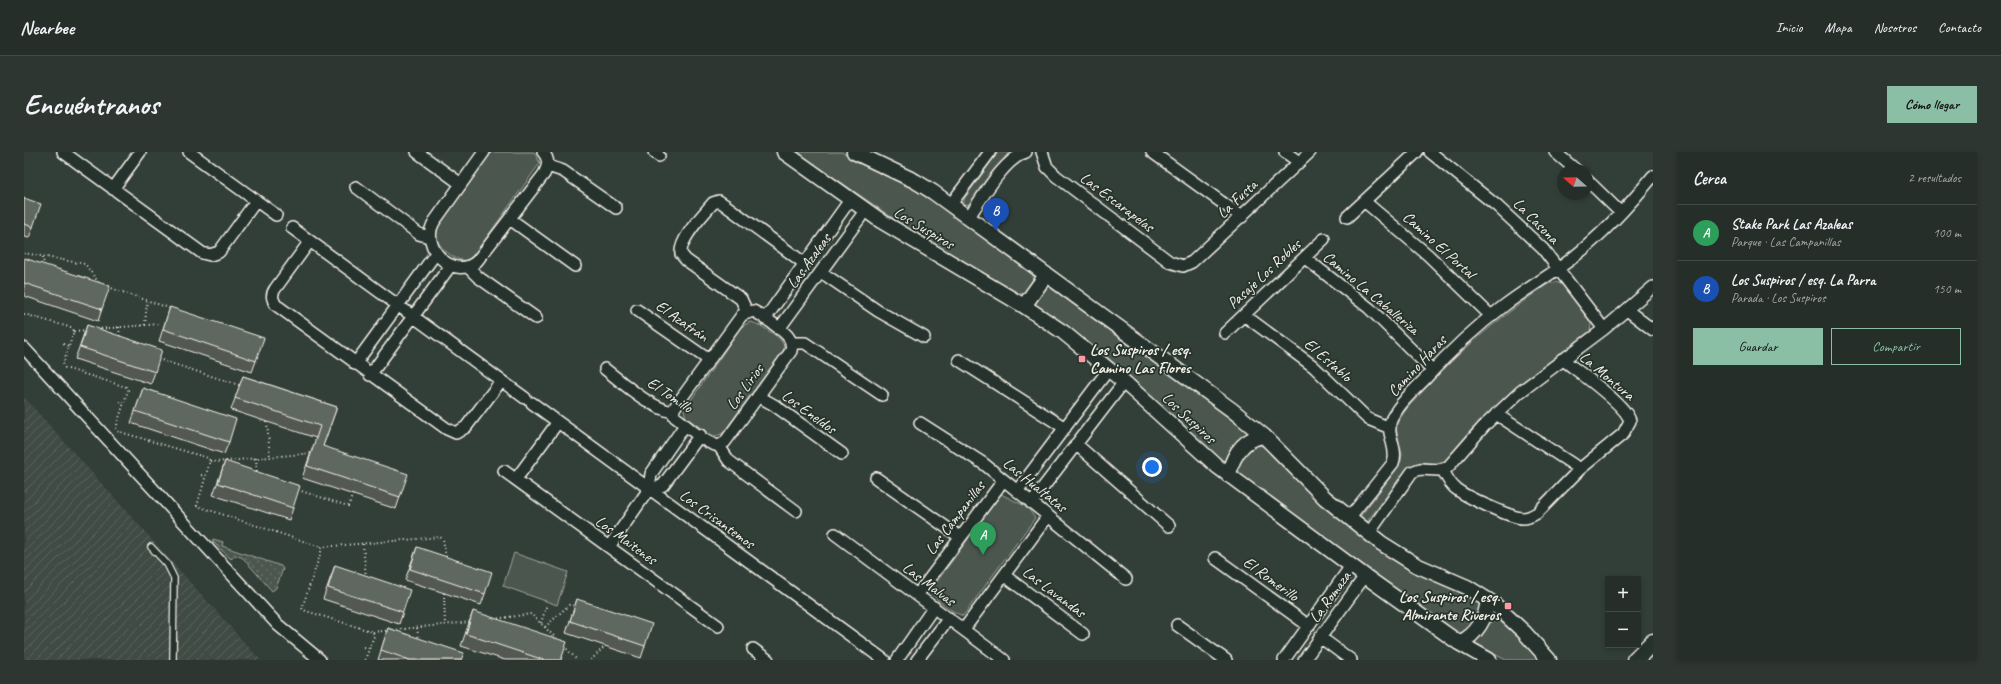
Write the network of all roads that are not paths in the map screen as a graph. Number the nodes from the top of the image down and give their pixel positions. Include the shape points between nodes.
1 (63, 152) edge
2 (140, 152) edge
3 (190, 152) edge
4 (417, 152) edge
5 (484, 152) edge
6 (543, 152) edge
7 (784, 152) edge
8 (854, 152) edge
9 (990, 152) edge
10 (1026, 152) edge
11 (1042, 152) edge
12 (1152, 152) edge
13 (1285, 152) edge
14 (1310, 152) edge
15 (1417, 152) edge
16 (1430, 152) edge
17 (1555, 152) edge
18 (1300, 162) junction
19 (1569, 164) edge
20 (548, 166) junction
21 (1653, 176) edge
22 (461, 184) junction
23 (1593, 186) edge
24 (356, 187) dead end
25 (113, 189) junction
26 (850, 200) junction
27 (256, 201) junction
28 (1364, 201) junction
29 (951, 204) junction
30 (616, 208) dead end
31 (865, 211) junction
32 (1621, 213) junction
33 (276, 215) dead end
34 (1242, 217) junction
35 (1347, 217) dead end
36 (968, 218) junction
37 (510, 219) junction
38 (292, 228) dead end
39 (429, 237) junction
40 (1324, 239) dead end
41 (310, 241) junction
42 (436, 253) junction
43 (1305, 258) junction
44 (804, 263) junction
45 (450, 265) junction
46 (576, 266) dead end
47 (1183, 266) joint
48 (468, 267) junction
49 (1559, 268) junction
50 (821, 272) junction
51 (1046, 275) junction
52 (1653, 287) edge
53 (398, 306) junction
54 (1024, 306) junction
55 (637, 310) dead end
56 (1627, 310) junction
57 (747, 312) junction
58 (1244, 315) junction
59 (412, 316) junction
60 (1491, 316) junction
61 (536, 318) dead end
62 (765, 319) junction
63 (779, 329) junction
64 (1604, 329) junction
65 (1653, 330) edge
66 (1225, 333) dead end
67 (924, 337) dead end
68 (791, 343) junction
69 (24, 348) edge
70 (1562, 359) junction
71 (709, 360) junction
72 (959, 360) dead end
73 (355, 364) junction
74 (605, 369) dead end
75 (1109, 369) junction
76 (1432, 370) junction
77 (370, 375) junction
78 (501, 380) junction
79 (1124, 382) junction
80 (882, 395) dead end
81 (758, 396) junction
82 (673, 412) junction
83 (1496, 414) junction
84 (558, 422) junction
85 (920, 423) dead end
86 (685, 424) junction
87 (1065, 428) junction
88 (1390, 428) junction
89 (700, 435) junction
90 (1264, 436) junction
91 (1076, 444) junction
92 (719, 446) junction
93 (842, 454) dead end
94 (1580, 469) junction
95 (1443, 470) junction
96 (504, 471) dead end
97 (1228, 474) junction
98 (876, 478) dead end
99 (516, 479) junction
100 (1003, 480) junction
101 (649, 489) junction
102 (1017, 491) junction
103 (1031, 503) junction
104 (796, 511) dead end
105 (1048, 516) junction
106 (1349, 518) junction
107 (1169, 526) dead end
108 (1369, 533) junction
109 (835, 534) dead end
110 (960, 537) junction
111 (151, 547) dead end
112 (609, 547) junction
113 (1215, 558) dead end
114 (1350, 566) junction
115 (1006, 576) junction
116 (1365, 576) junction
117 (1126, 578) dead end
118 (918, 594) junction
119 (1488, 600) junction
120 (934, 607) junction
121 (948, 618) junction
122 (1177, 625) dead end
123 (718, 626) dead end
124 (1309, 626) junction
125 (964, 629) junction
126 (1083, 634) dead end
127 (1320, 637) junction
128 (1653, 642) edge
129 (1459, 643) junction
130 (753, 649) dead end
131 (173, 660) edge
132 (320, 660) edge
133 (768, 660) edge
134 (884, 660) edge
135 (897, 660) edge
136 (917, 660) edge
137 (1004, 660) edge
138 (1226, 660) edge
139 (1284, 660) edge
140 (1304, 660) edge
141 (1351, 660) edge
142 (1489, 660) edge
143 (1549, 660) edge
144 (1635, 660) edge

1 - 25 street
2 - 25 street
3 - 27 street
4 - 22 street
5 - 22 street
6 - 20 street via 548,159
7 - 26 street, Los Suspiros
8 - 29 street, Los Suspiros via 915,181
9 - 29 street
10 - 36 street via 1006,165
11 - 47 street, Las Escarapelas via 1047,167 1056,176 1170,262
12 - 34 street
13 - 18 street
14 - 18 street, La Fusta
15 - 28 street
16 - 49 street, La Casona via 1497,206 1543,249
17 - 19 street
18 - 34 street, La Fusta
20 - 30 street via 563,171
20 - 37 street
21 - 32 street, Camino Haras
22 - 39 street via 430,228
23 - 32 street
24 - 39 street via 419,234
25 - 27 street via 202,253 210,255 219,252
26 - 31 street, Los Suspiros
26 - 44 street, Las Azaleas
27 - 33 street
28 - 35 street
28 - 60 street, Camino El Portal via 1428,254
29 - 36 street, Los Suspiros
31 - 50 street, Las Azaleas
31 - 54 street, Los Suspiros
32 - 49 street, Camino Haras
34 - 47 street, La Fusta via 1192,262
36 - 51 street, Los Suspiros
37 - 46 street
37 - 48 street via 477,261
38 - 41 street, Los Crisantemos
39 - 42 street
40 - 43 street, Pasaje Los Robles
41 - 53 street, Los Crisantemos
41 - 73 street via 272,293 273,301
42 - 45 street
42 - 53 street
43 - 58 street, Pasaje Los Robles
43 - 76 street, Camino La Caballeriza via 1369,308
44 - 57 street via 719,201 713,203 684,239 681,254 741,299
44 - 62 street, Las Azaleas
45 - 48 street
45 - 59 street
48 - 61 street
49 - 60 street, Camino Haras
49 - 64 street, La Casona
50 - 63 street, Las Azaleas
50 - 67 street via 878,311
51 - 54 street
51 - 90 street, Los Suspiros
52 - 56 street
53 - 59 street, Los Crisantemos
53 - 73 street
54 - 75 street, Los Suspiros via 1063,332
55 - 71 street, El Azafrán
56 - 64 street
56 - 65 street
57 - 62 street via 755,312
57 - 71 street via 740,317
58 - 66 street, Pasaje Los Robles
58 - 88 street, El Establo via 1313,366 1368,419
59 - 77 street
59 - 78 street, Los Crisantemos
60 - 76 street, Camino Haras
62 - 63 street
63 - 68 street via 788,336
64 - 70 street
68 - 80 street via 805,343
68 - 81 street, Los Lirios via 789,353
69 - 132 street via 284,630
70 - 83 street via 1530,383
70 - 94 street, La Montura via 1622,408 1630,421 1623,434
71 - 82 street
72 - 87 street
73 - 77 street
74 - 82 street, El Tomillo via 654,405
75 - 79 street, Los Suspiros
75 - 87 street
76 - 88 street, Camino Haras via 1392,418
77 - 78 street via 447,429 456,432 466,427
78 - 84 street, Los Crisantemos
79 - 91 street
79 - 97 street, Los Suspiros via 1208,459
81 - 92 street, Los Lirios via 725,442
81 - 93 street, Los Eneldos
82 - 86 street, El Tomillo via 675,417
83 - 94 street
83 - 95 street via 1453,463
84 - 99 street
84 - 101 street, Los Crisantemos
85 - 100 street, Las Hualtatas via 984,464
86 - 89 street, El Tomillo
86 - 101 street via 651,474
87 - 102 street
88 - 106 street via 1393,463
89 - 92 street, El Tomillo
89 - 101 street via 663,485
90 - 97 street via 1243,446 1233,460
90 - 106 street, Los Suspiros via 1325,498
91 - 103 street
91 - 107 street
92 - 104 street via 729,461
94 - 95 street, La Montura via 1537,513 1523,518 1506,514 1461,492 1452,486
95 - 108 street via 1420,469 1412,472
96 - 99 street, Los Maitenes
97 - 114 street, Los Suspiros
98 - 110 street
99 - 112 street, Los Maitenes
100 - 102 street, Las Hualtatas
100 - 110 street, Las Campanillas
101 - 112 street
101 - 134 street, Los Crisantemos
102 - 103 street, Las Hualtatas
103 - 105 street, Las Hualtatas
105 - 115 street
105 - 117 street, Las Hualtatas
106 - 108 street, Los Suspiros
108 - 119 street, Los Suspiros via 1416,565 1467,587
109 - 118 street, Las Malvas
110 - 118 street, Las Campanillas
111 - 131 lane via 167,564 174,578
112 - 123 street, Los Maitenes
113 - 124 street, El Romerillo
114 - 116 street, Los Suspiros
114 - 124 street, La Romaza
115 - 125 street
115 - 126 street, Las Lavandas
116 - 127 street, La Romaza
116 - 129 street, Los Suspiros
118 - 120 street, Las Malvas
119 - 129 street via 1479,626 1467,639
119 - 143 street, Los Suspiros via 1509,617
120 - 121 street, Las Malvas
120 - 135 street
121 - 125 street, Las Malvas
121 - 136 street
122 - 138 street
124 - 139 street, La Romaza
125 - 137 street, Las Malvas
127 - 140 street, La Romaza
127 - 141 street
128 - 144 main road
129 - 142 street, Los Suspiros
130 - 133 street

